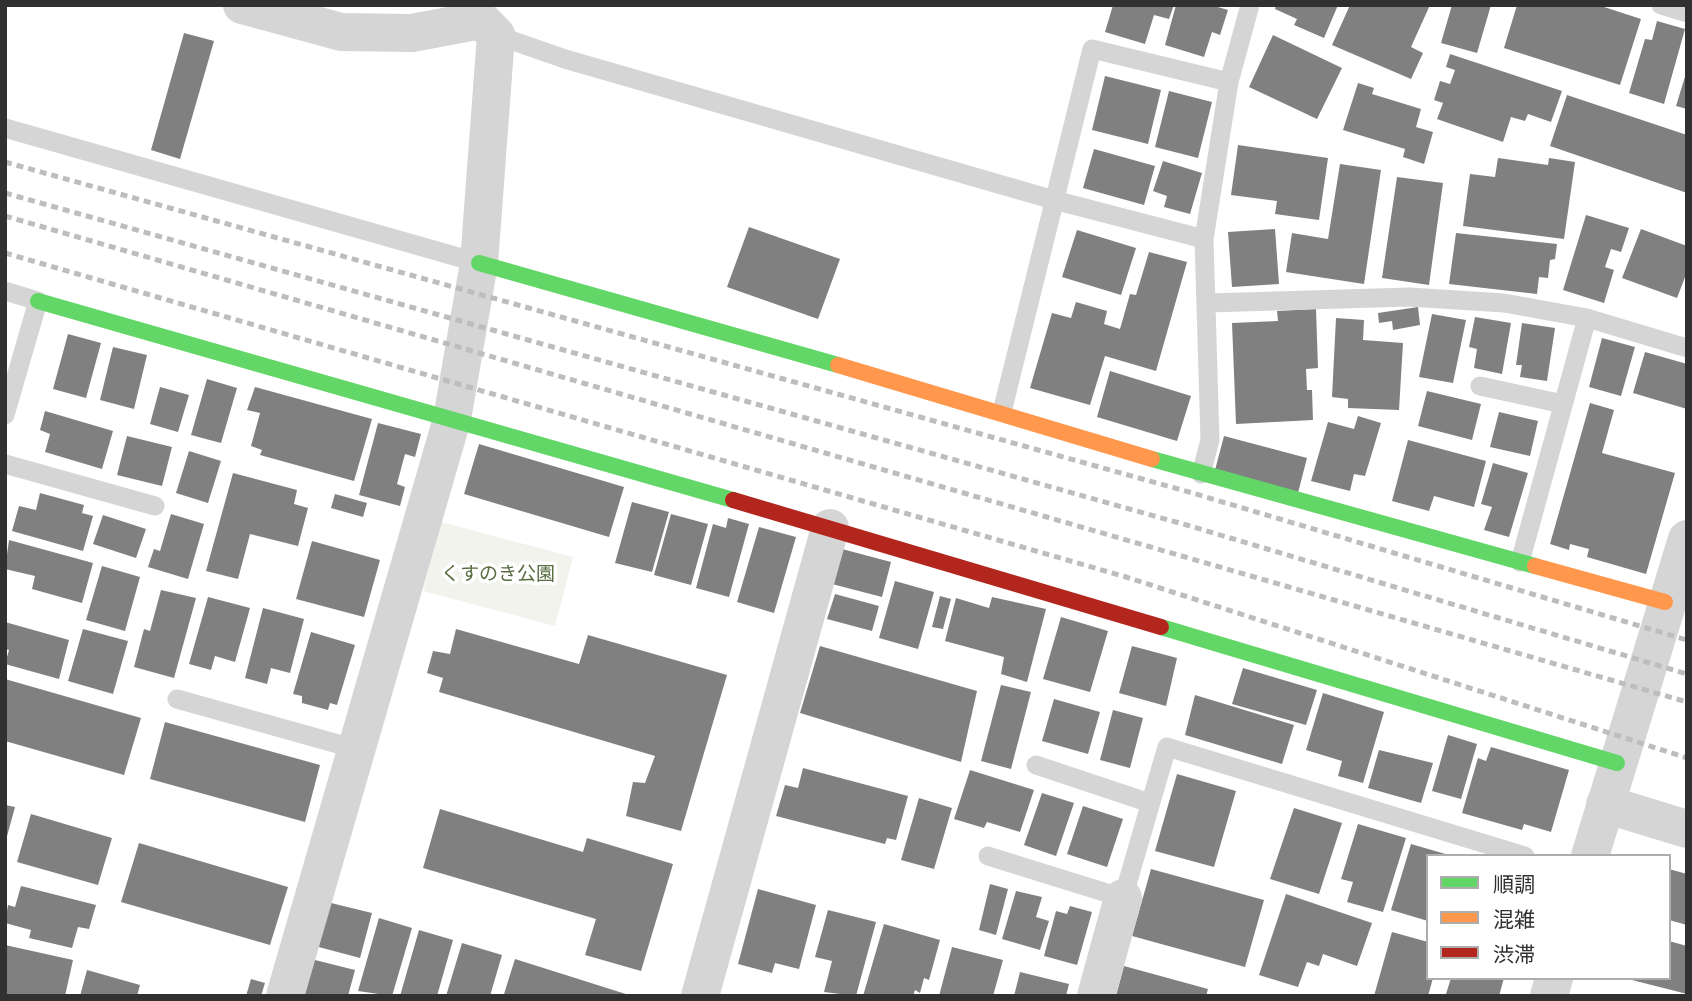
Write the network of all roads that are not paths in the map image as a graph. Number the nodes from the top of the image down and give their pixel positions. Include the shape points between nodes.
1 (242, 5) edge
2 (1250, 5) edge
3 (1661, 5) edge
4 (1687, 13) edge
5 (488, 20) edge
6 (1229, 82) junction
7 (5, 128) edge
8 (1054, 200) junction
9 (1204, 239) junction
10 (479, 263) junction
11 (5, 291) edge
12 (38, 301) junction
13 (1208, 303) junction
14 (1587, 318) junction
15 (1687, 348) edge
16 (1480, 386) dead end
17 (1563, 404) junction
18 (1002, 412) junction
19 (5, 415) edge
20 (452, 419) junction
21 (5, 464) edge
22 (1201, 474) junction
23 (155, 506) dead end
24 (830, 528) junction
25 (1687, 540) edge
26 (1520, 562) junction
27 (1676, 605) edge
28 (177, 699) dead end
29 (356, 749) junction
30 (1617, 763) junction
31 (1036, 765) dead end
32 (1150, 803) junction
33 (1605, 804) junction
34 (1687, 829) edge
35 (1518, 854) edge
36 (1591, 854) edge
37 (988, 856) dead end
38 (1123, 898) junction
39 (701, 995) edge
40 (285, 996) edge
41 (1096, 996) edge

1 - 5 street via 341,32 412,33
2 - 6 lane
3 - 4 lane
5 - 8 lane via 565,59
5 - 10 street
6 - 8 lane via 1092,49
6 - 9 lane
7 - 10 lane
8 - 9 lane
8 - 18 lane
9 - 13 lane
10 - 18 street
10 - 20 street
11 - 12 lane
12 - 19 lane
12 - 20 street
13 - 14 lane via 1409,297 1504,303
13 - 22 lane via 1210,440
14 - 15 lane
14 - 17 lane
16 - 17 lane
17 - 26 lane
18 - 22 street
20 - 24 street
20 - 29 street
21 - 23 lane
22 - 26 street
24 - 30 street
24 - 39 street
25 - 27 street
26 - 27 street
27 - 30 street
28 - 29 lane
29 - 40 street
30 - 33 street
31 - 32 lane
32 - 35 lane via 1167,747
32 - 38 lane
33 - 34 street
33 - 36 street
37 - 38 lane
38 - 41 street

